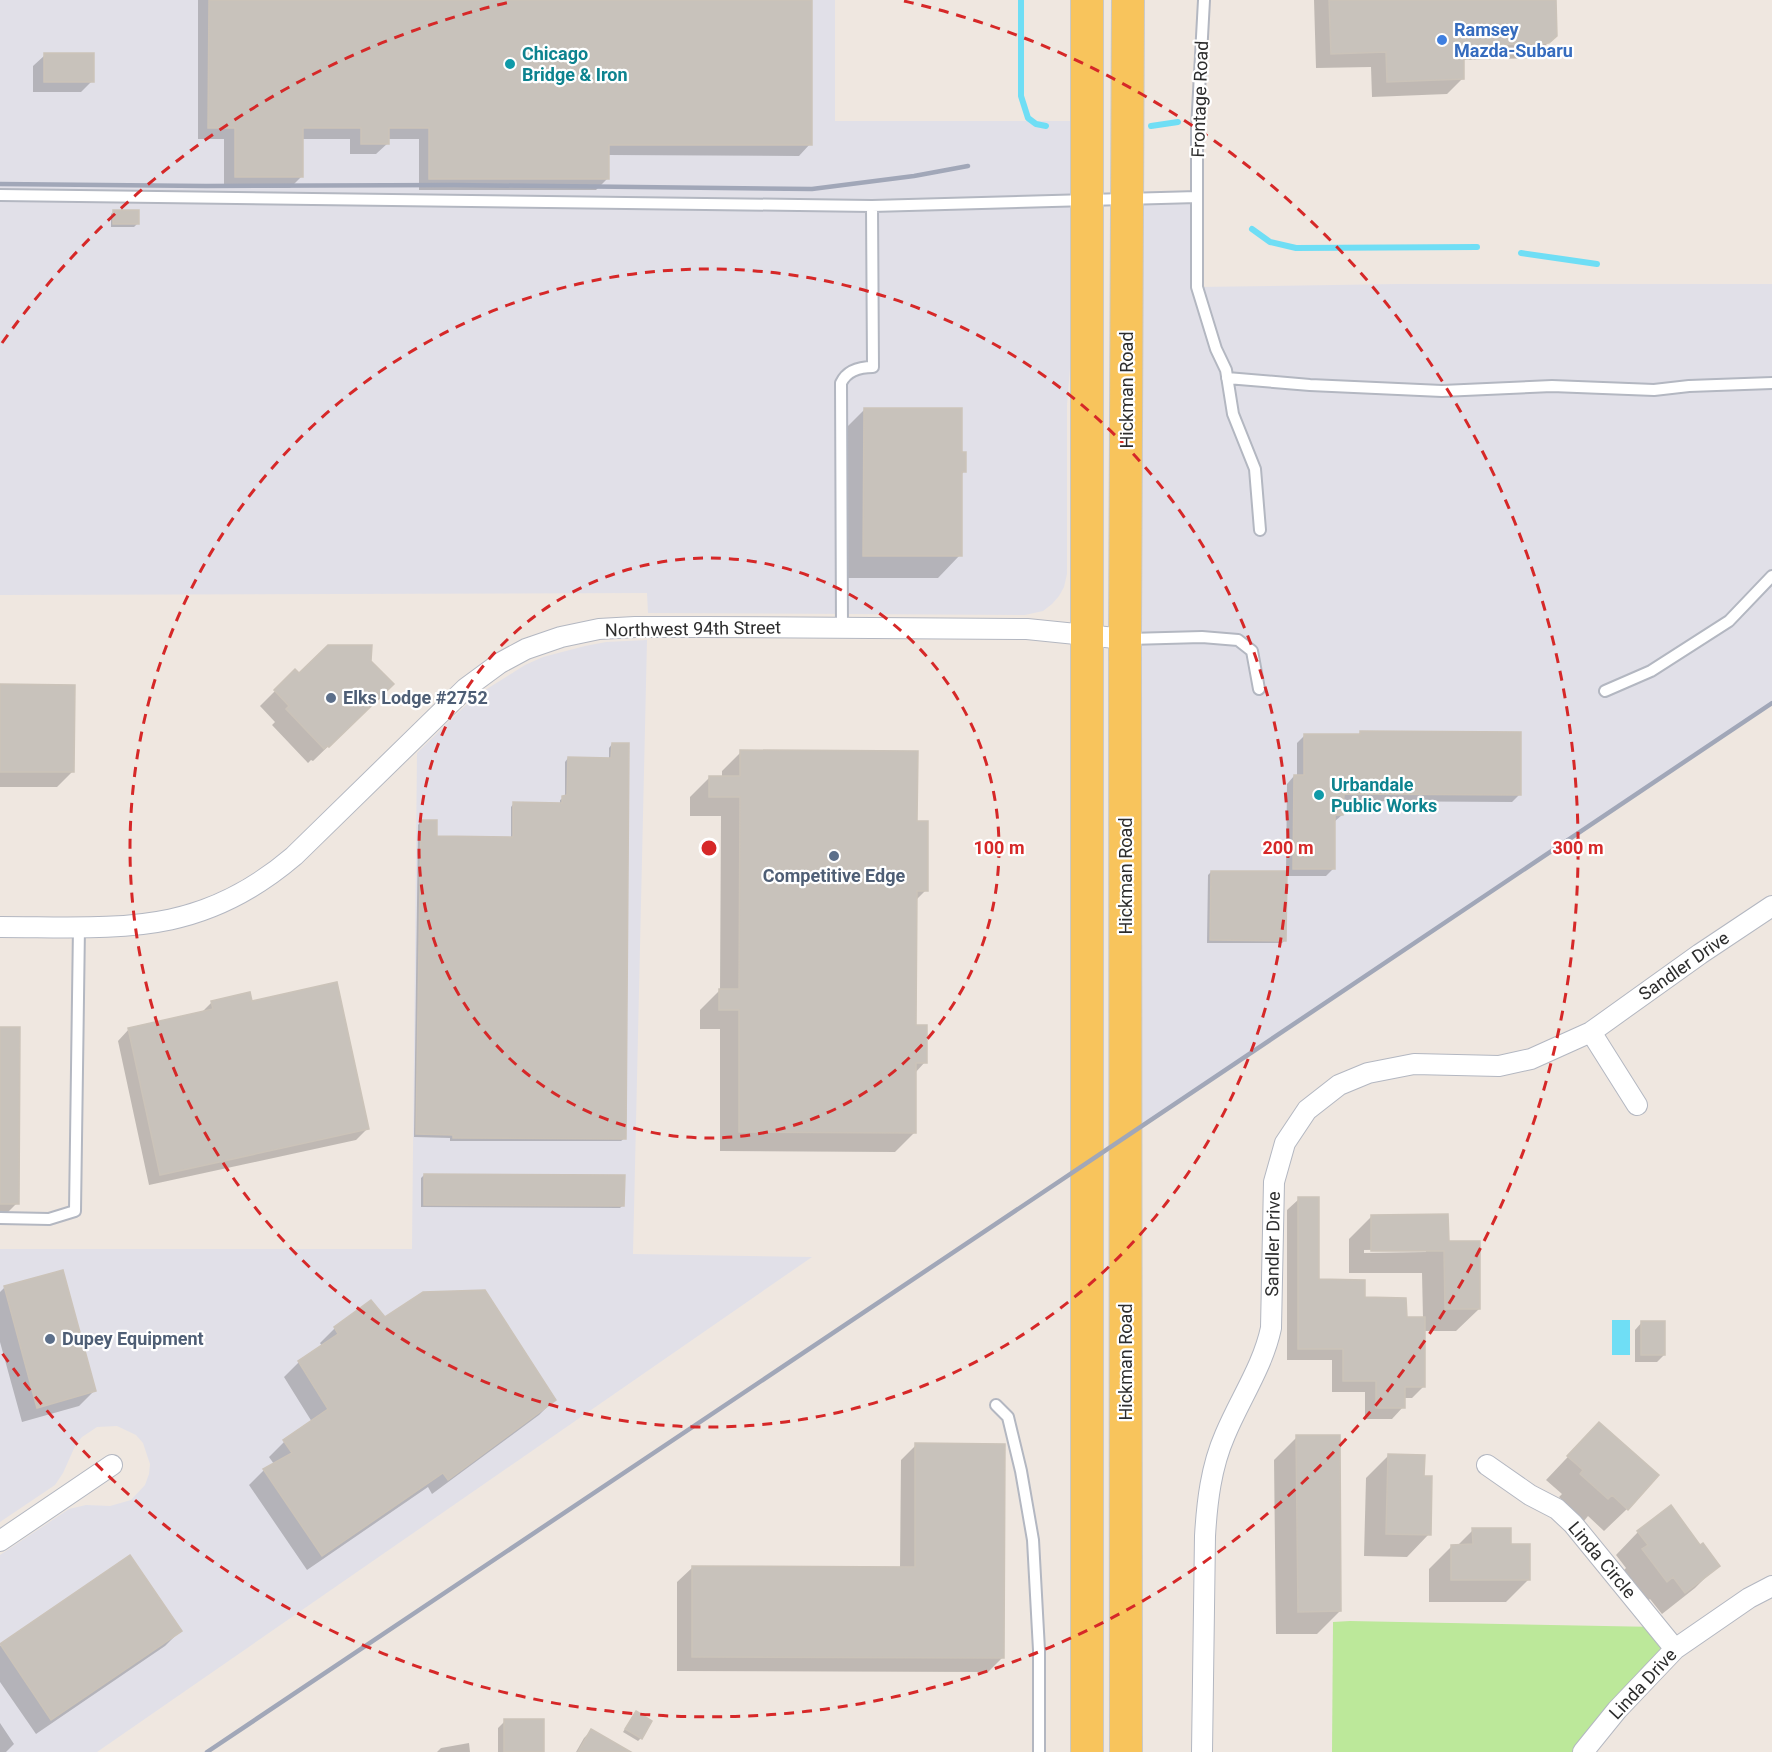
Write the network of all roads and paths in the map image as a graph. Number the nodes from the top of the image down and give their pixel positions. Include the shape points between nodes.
1 (1087, 0) edge
2 (1128, 0) edge
3 (1204, 0) edge
4 (0, 195) edge
5 (1197, 197) junction
6 (1088, 201) junction
7 (1127, 201) junction
8 (872, 206) junction
9 (1227, 378) junction
10 (1772, 383) edge
11 (1260, 530) dead end
12 (1772, 576) edge
13 (842, 628) junction
14 (1088, 635) junction
15 (1125, 639) junction
16 (1259, 689) dead end
17 (1605, 691) dead end
18 (1772, 906) edge
19 (0, 927) edge
20 (79, 927) junction
21 (1591, 1032) junction
22 (1637, 1104) dead end
23 (0, 1218) edge
24 (996, 1405) dead end
25 (112, 1466) dead end
26 (1487, 1466) dead end
27 (0, 1540) edge
28 (1772, 1586) edge
29 (1675, 1649) junction
30 (1039, 1752) edge
31 (1087, 1752) edge
32 (1126, 1752) edge
33 (1202, 1752) edge
34 (1583, 1752) edge

1 - 6 main road
2 - 7 main road, Hickman Road
3 - 5 lane, Frontage Road
4 - 8 lane
5 - 7 lane
5 - 9 lane, Frontage Road via 1197,287
6 - 7 lane
6 - 8 lane
6 - 14 main road
7 - 15 main road, Hickman Road
8 - 13 lane via 873,367 849,372 841,383
9 - 10 lane via 1442,391 1552,386 1654,390
9 - 11 lane, Frontage Road via 1233,414 1255,469
12 - 17 lane via 1729,621 1651,671
13 - 14 street, Northwest 94th Street via 1027,629
13 - 20 street, Northwest 94th Street via 599,629 526,650 466,688 294,856 241,895 167,922
14 - 15 street, Northwest 94th Street
14 - 31 main road
15 - 16 lane via 1238,640 1252,651
15 - 32 main road, Hickman Road
18 - 21 street, Sandler Drive
19 - 20 street, Northwest 94th Street
20 - 23 lane via 75,1211 49,1219
21 - 22 street
21 - 33 street, Sandler Drive via 1532,1059 1499,1066 1414,1064 1368,1073 1339,1085 1307,1110 1285,1143 1274,1182 1271,1328 1267,1350 1224,1437 1208,1502
24 - 30 lane via 1008,1418 1033,1540
25 - 27 street
26 - 29 street, Linda Circle via 1557,1509 1573,1524
28 - 29 street, Linda Drive
29 - 34 street, Linda Drive

